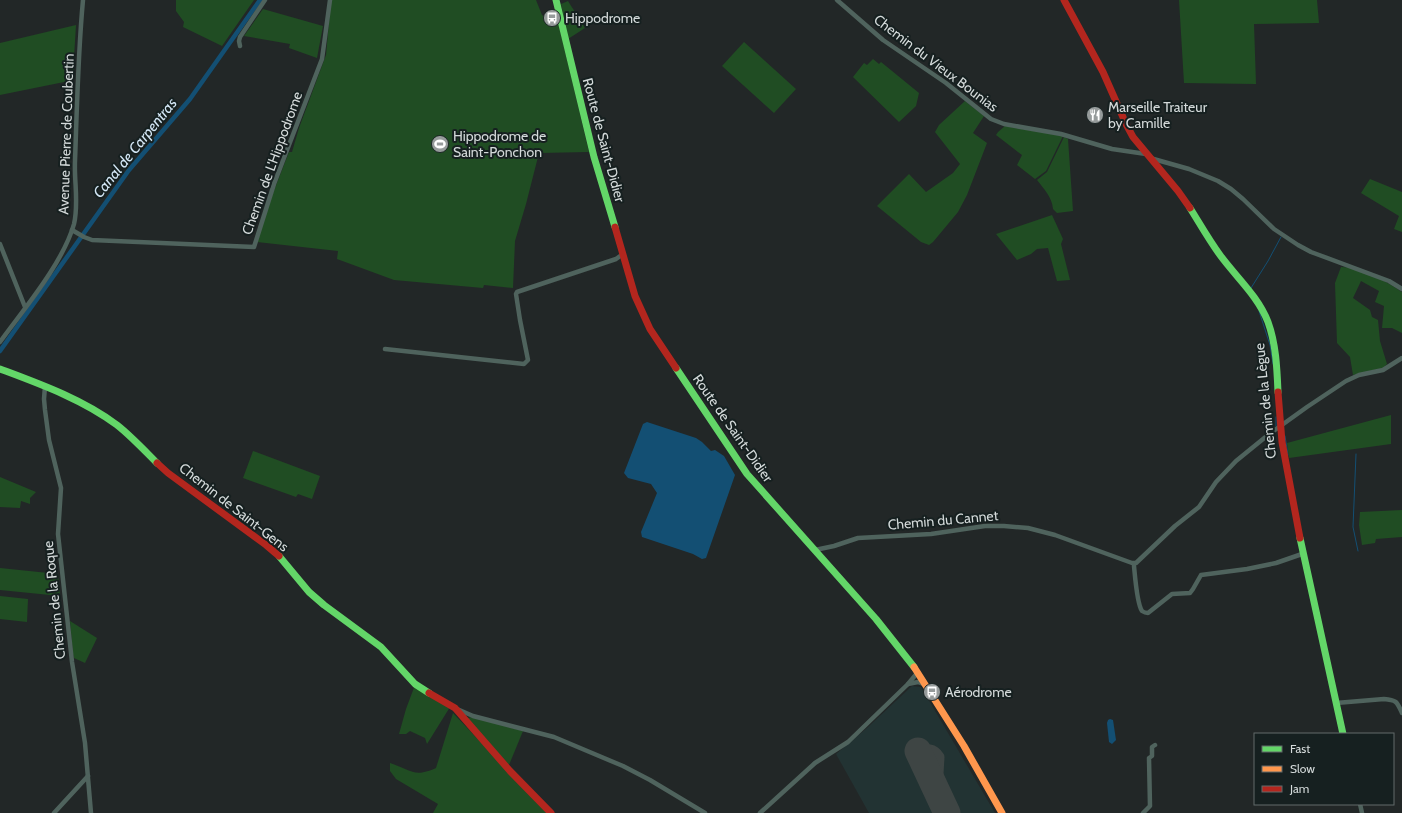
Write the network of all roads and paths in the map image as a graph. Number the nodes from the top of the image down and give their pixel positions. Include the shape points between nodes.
1 (83, 0) edge
2 (265, 0) edge
3 (330, 0) edge
4 (556, 0) edge
5 (837, 0) edge
6 (1064, 0) edge
7 (240, 46) dead end
8 (1148, 156) junction
9 (72, 230) junction
10 (0, 244) edge
11 (623, 254) junction
12 (1402, 289) edge
13 (25, 307) junction
14 (0, 342) edge
15 (384, 350) dead end
16 (1402, 358) edge
17 (0, 369) edge
18 (45, 386) junction
19 (1280, 428) junction
20 (814, 550) junction
21 (1302, 554) junction
22 (1134, 566) dead end
23 (919, 674) junction
24 (910, 683) junction
25 (927, 685) junction
26 (1336, 703) junction
27 (455, 708) junction
28 (1402, 713) edge
29 (1343, 733) edge
30 (1155, 745) dead end
31 (88, 776) junction
32 (54, 813) edge
33 (91, 813) edge
34 (551, 813) edge
35 (705, 813) edge
36 (760, 813) edge
37 (1002, 813) edge
38 (1143, 813) edge

1 - 9 street, Avenue Pierre de Coubertin via 75,164 77,206
2 - 7 street via 240,37
3 - 9 street, Chemin de L'Hippodrome via 322,59 274,184 254,247 92,240
4 - 11 street, Route de Saint-Didier via 587,131
5 - 8 street, Chemin du Vieux Bounias via 883,40 997,122 1072,136 1112,149
6 - 8 street, Chemin de la Lègue via 1109,83 1132,135
8 - 12 street, Chemin du Vieux Bounias via 1189,169 1218,182 1243,199 1274,230 1298,245 1389,281
8 - 19 street, Chemin de la Lègue via 1182,198 1219,254 1261,307 1268,322 1276,360
9 - 13 street, Avenue Pierre de Coubertin via 56,263
10 - 13 street
11 - 15 street via 616,259 517,292 528,360 524,364
11 - 20 street, Route de Saint-Didier via 639,307 660,346 747,474
13 - 14 street, Avenue Pierre de Coubertin
16 - 19 street, Chemin du Cannet via 1383,370 1346,380
17 - 18 street, Chemin de Saint-Gens
18 - 27 street, Chemin de Saint-Gens via 88,407 118,426 168,473 279,556 324,606 381,648 415,684
18 - 31 street, Chemin de la Roque via 49,440 61,488 58,534
19 - 20 street, Chemin du Cannet via 1236,461 1216,482 1199,507 1136,563 1055,535 1028,528 1004,526 858,538
19 - 21 street, Chemin de la Lègue
20 - 23 street, Route de Saint-Didier via 888,633
21 - 22 street via 1276,563 1201,575 1190,593 1172,594 1148,613 1142,610 1139,602
21 - 26 street, Chemin de la Lègue
23 - 24 street
23 - 25 street, Route de Saint-Didier
24 - 25 street
24 - 36 street via 848,742 815,763
25 - 37 street, Route de Saint-Didier
26 - 28 street via 1392,700 1397,702
26 - 29 street, Chemin de la Lègue
27 - 34 street, Chemin de Saint-Gens
27 - 35 street via 473,716 554,737 598,755 650,780
30 - 38 street via 1149,758 1150,806
31 - 32 street
31 - 33 street, Chemin de la Roque

